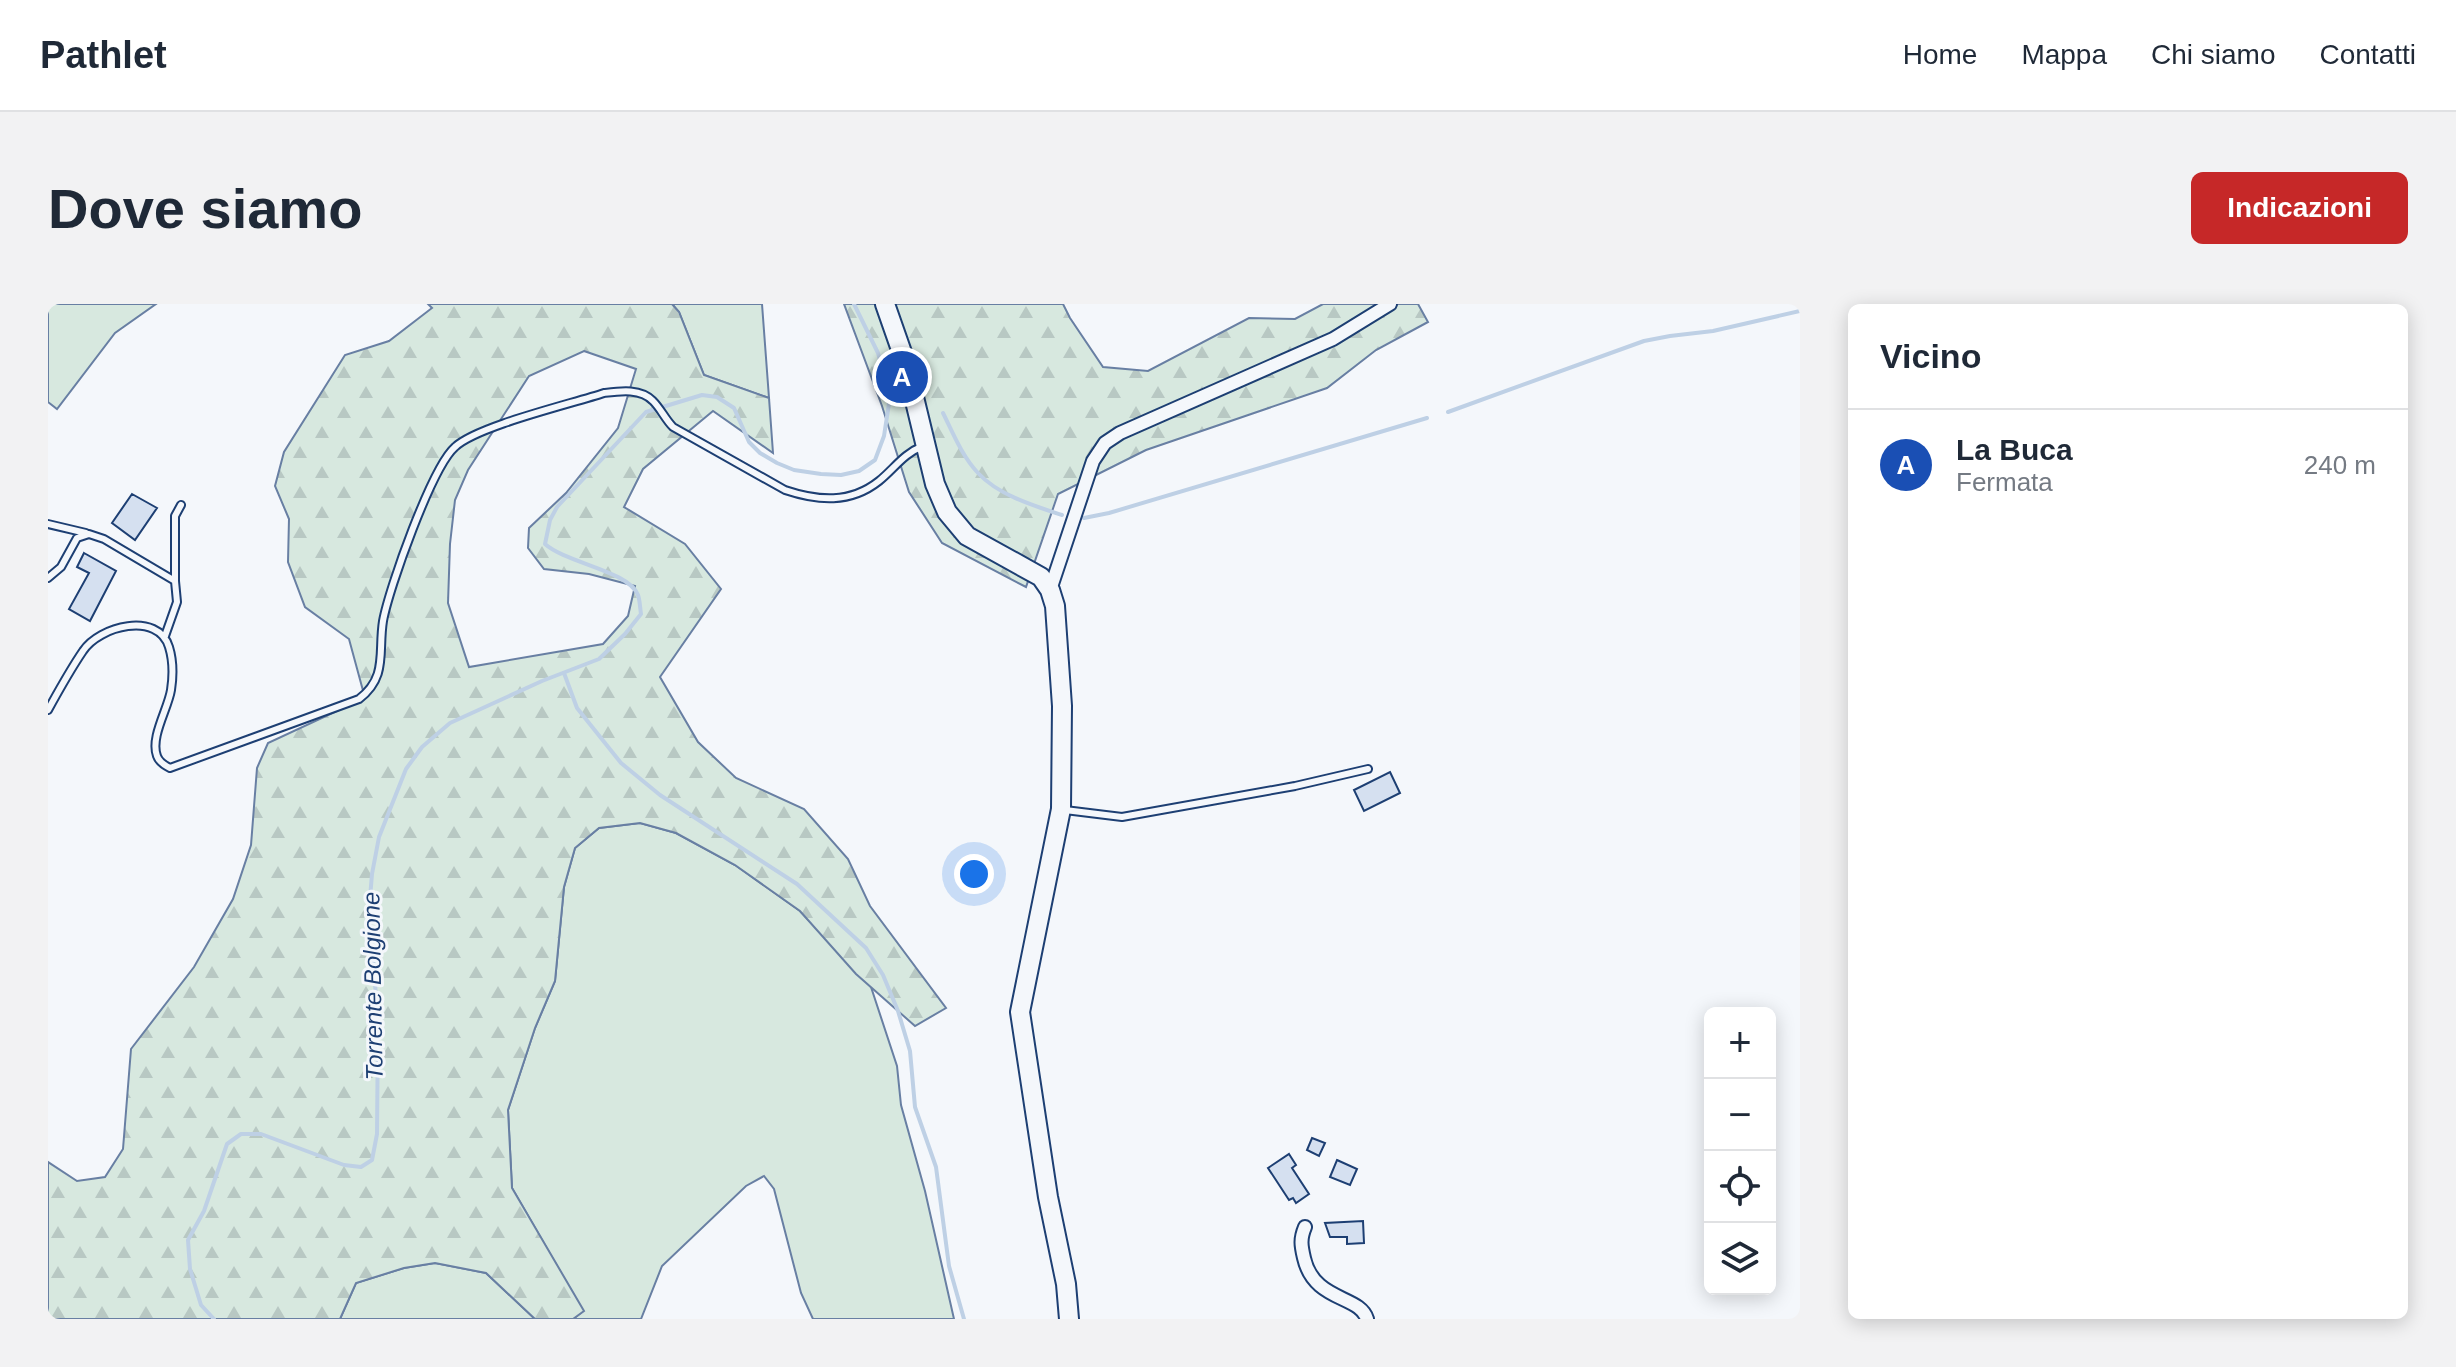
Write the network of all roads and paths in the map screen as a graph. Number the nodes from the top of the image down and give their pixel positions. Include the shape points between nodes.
1 (885, 304) edge
2 (1390, 304) edge
3 (925, 444) junction
4 (181, 505) dead end
5 (48, 524) edge
6 (89, 534) junction
7 (48, 578) edge
8 (175, 581) junction
9 (1050, 590) junction
10 (165, 636) junction
11 (48, 710) edge
12 (1368, 769) dead end
13 (1061, 809) junction
14 (1305, 1227) dead end
15 (1069, 1319) edge
16 (1367, 1319) edge

1 - 3 street
2 - 9 street via 1333,339 1105,443 1093,461
3 - 9 street via 941,500 956,526 1036,573
3 - 10 lane via 861,492 826,500 785,490 673,427 646,395 604,393 480,432 454,447 421,508 388,601 383,650 369,691 170,768 161,763 156,747 171,690
4 - 8 lane via 175,516
5 - 6 lane
6 - 7 lane via 77,538 61,567
6 - 8 lane
8 - 10 lane via 177,602
9 - 13 street via 1062,706
10 - 11 lane via 133,626 98,638 85,647
12 - 13 lane via 1122,817
13 - 15 street via 1020,1012
14 - 16 street via 1300,1239 1313,1279 1336,1298 1360,1308

